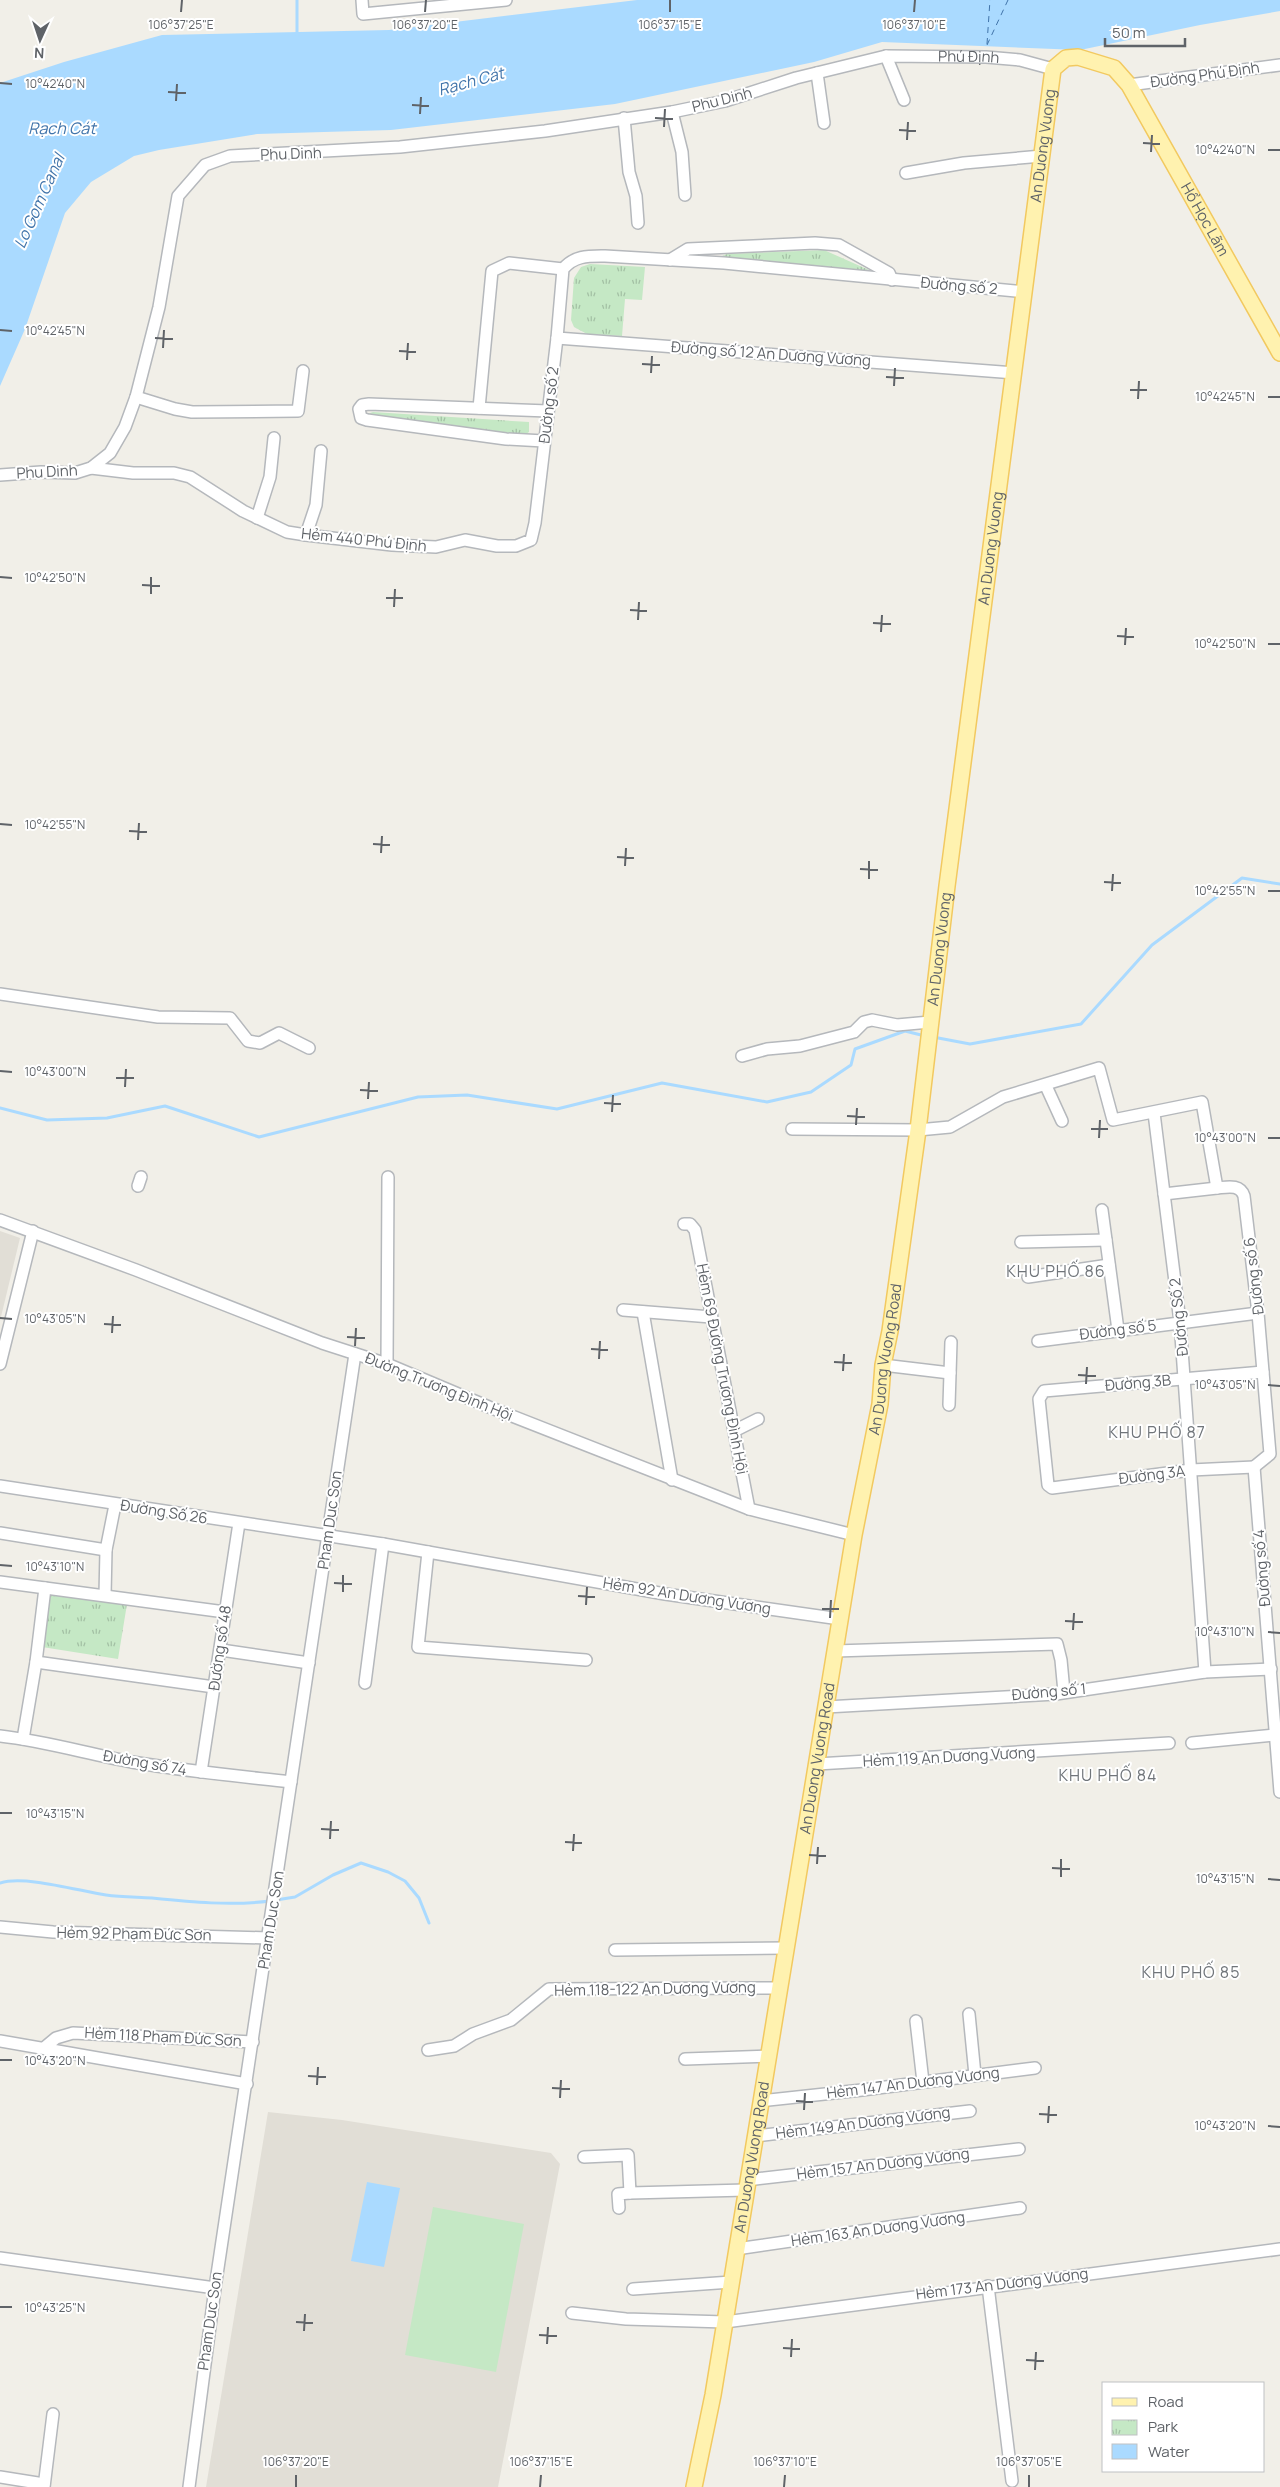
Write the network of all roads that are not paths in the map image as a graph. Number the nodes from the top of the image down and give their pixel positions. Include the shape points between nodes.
1 (362, 0) edge
2 (506, 0) edge
3 (886, 56) junction
4 (1280, 65) edge
5 (1053, 69) junction
6 (816, 73) junction
7 (1129, 85) junction
8 (904, 100) dead end
9 (672, 112) junction
10 (624, 118) junction
11 (824, 123) dead end
12 (1042, 156) junction
13 (906, 173) dead end
14 (685, 195) dead end
15 (638, 222) dead end
16 (670, 260) junction
17 (563, 269) junction
18 (892, 280) junction
19 (1025, 292) junction
20 (558, 338) junction
21 (1280, 353) edge
22 (303, 371) dead end
23 (1015, 373) junction
24 (136, 397) junction
25 (479, 408) junction
26 (548, 411) junction
27 (274, 438) dead end
28 (544, 441) junction
29 (321, 451) dead end
30 (91, 468) junction
31 (0, 475) edge
32 (257, 518) junction
33 (306, 535) junction
34 (531, 540) joint
35 (0, 994) edge
36 (930, 1025) junction
37 (309, 1048) dead end
38 (742, 1056) dead end
39 (1046, 1086) junction
40 (1154, 1113) junction
41 (1062, 1121) dead end
42 (792, 1129) dead end
43 (918, 1130) junction
44 (388, 1177) dead end
45 (1217, 1188) junction
46 (1164, 1194) junction
47 (1102, 1210) dead end
48 (0, 1220) edge
49 (684, 1224) dead end
50 (33, 1231) junction
51 (1106, 1240) junction
52 (1021, 1242) dead end
53 (1109, 1266) junction
54 (1028, 1276) dead end
55 (623, 1310) dead end
56 (644, 1312) junction
57 (1258, 1313) junction
58 (711, 1317) junction
59 (1180, 1322) junction
60 (1118, 1330) junction
61 (1038, 1341) dead end
62 (951, 1342) dead end
63 (355, 1354) junction
64 (0, 1364) edge
65 (387, 1364) junction
66 (883, 1365) junction
67 (1263, 1372) junction
68 (950, 1373) junction
69 (1184, 1379) junction
70 (949, 1404) dead end
71 (758, 1419) dead end
72 (734, 1431) junction
73 (1254, 1467) junction
74 (1191, 1470) junction
75 (672, 1480) junction
76 (0, 1486) edge
77 (1052, 1488) joint
78 (115, 1504) junction
79 (748, 1509) junction
80 (239, 1523) junction
81 (0, 1533) edge
82 (854, 1535) junction
83 (328, 1536) junction
84 (383, 1544) junction
85 (106, 1550) junction
86 (428, 1552) junction
87 (0, 1582) edge
88 (45, 1588) junction
89 (105, 1595) junction
90 (225, 1612) junction
91 (840, 1619) junction
92 (221, 1650) junction
93 (835, 1651) junction
94 (586, 1660) dead end
95 (36, 1662) junction
96 (309, 1663) junction
97 (1271, 1669) junction
98 (1205, 1672) junction
99 (365, 1683) dead end
100 (214, 1687) junction
101 (1064, 1692) junction
102 (826, 1707) junction
103 (1275, 1735) junction
104 (0, 1736) edge
105 (23, 1739) junction
106 (1169, 1743) dead end
107 (1192, 1743) dead end
108 (817, 1764) junction
109 (201, 1772) junction
110 (291, 1782) junction
111 (1280, 1792) edge
112 (0, 1927) edge
113 (268, 1938) junction
114 (787, 1948) junction
115 (615, 1950) dead end
116 (779, 1988) junction
117 (969, 2014) dead end
118 (916, 2020) dead end
119 (0, 2041) edge
120 (253, 2042) junction
121 (44, 2048) junction
122 (428, 2050) dead end
123 (768, 2056) junction
124 (684, 2059) dead end
125 (1035, 2068) dead end
126 (975, 2075) junction
127 (923, 2082) junction
128 (247, 2084) junction
129 (760, 2101) junction
130 (970, 2111) dead end
131 (755, 2136) junction
132 (1020, 2149) dead end
133 (584, 2157) dead end
134 (747, 2185) junction
135 (630, 2193) junction
136 (619, 2208) dead end
137 (1020, 2208) dead end
138 (736, 2249) junction
139 (1280, 2249) edge
140 (0, 2258) edge
141 (731, 2282) junction
142 (988, 2286) junction
143 (215, 2288) junction
144 (633, 2289) dead end
145 (572, 2312) dead end
146 (725, 2322) junction
147 (52, 2414) dead end
148 (0, 2477) edge
149 (1012, 2481) dead end
150 (44, 2485) edge
151 (189, 2487) edge
152 (694, 2487) edge

1 - 2 street via 363,14
3 - 5 street, Phú Định via 987,51
3 - 6 street, Phú Định
3 - 8 street
4 - 7 street, Đường Phú Định
5 - 7 main road via 1066,58 1078,57 1114,68
5 - 12 main road, An Duong Vuong
6 - 9 street, Phú Định via 725,101
6 - 11 street
7 - 21 main road, Hồ Học Lãm
9 - 10 street, Phu Dinh
9 - 14 street via 682,152
10 - 15 street
10 - 24 street, Phu Dinh via 400,148 230,156 205,165 178,196 159,307
12 - 13 street via 964,163
12 - 19 main road, An Duong Vuong
16 - 17 street, Đường số 2 via 586,256
16 - 18 street, Đường số 2
16 - 18 street, Đường số 2 via 688,249 839,245 889,273
17 - 20 street, Đường số 2
17 - 25 street via 509,262 492,271
18 - 19 street, Đường số 2
19 - 23 main road, An Duong Vuong
20 - 23 street, Đường số 12 An Dương Vương
20 - 26 street, Đường số 2
22 - 24 street via 298,411 192,412
23 - 36 main road, An Duong Vuong
24 - 30 street, Phu Dinh via 110,454
25 - 26 street
25 - 28 street via 369,404 362,405 359,414 367,420
26 - 28 street, Đường số 2
27 - 32 street via 270,477
28 - 34 street, Đường số 2
29 - 33 street via 316,505
30 - 31 street, Phu Dinh via 75,474
30 - 32 street, Hẻm 440 Phú Định via 174,473 190,477
32 - 33 street, Hẻm 440 Phú Định via 287,532
33 - 34 street, Hẻm 440 Phú Định via 436,547 465,540 516,546
35 - 37 street via 158,1017 230,1018 248,1041 260,1043 279,1033
36 - 38 street via 897,1025 872,1020 864,1022 854,1032
36 - 43 main road, An Duong Vuong Road
39 - 40 street via 1099,1068 1113,1120
39 - 41 street
39 - 43 street via 1003,1097 950,1127
40 - 45 street via 1202,1102
40 - 46 street, Đường Số 2
42 - 43 street
43 - 66 main road, An Duong Vuong Road
44 - 65 street
45 - 46 street, Đường số 6
45 - 57 street, Đường số 6 via 1237,1188 1244,1196
46 - 59 street, Đường Số 2
47 - 51 street
48 - 50 street, Đường Trương Đình Hội
49 - 58 street, Hẻm 69 Đường Trương Đình Hội via 690,1224 695,1230
50 - 63 street, Đường Trương Đình Hội
50 - 64 street
51 - 52 street
51 - 53 street
53 - 54 street
53 - 60 street
55 - 56 street
56 - 58 street
56 - 75 street
57 - 59 street, Đường số 5
57 - 67 street, Đường số 6
58 - 72 street, Hẻm 69 Đường Trương Đình Hội
59 - 60 street, Đường số 5
59 - 69 street, Đường Số 2
60 - 61 street, Đường số 5
62 - 68 street
63 - 65 street, Đường Trương Đình Hội
63 - 83 street, Pham Duc Son
65 - 75 street, Đường Trương Đình Hội
66 - 68 street
66 - 82 main road, An Duong Vuong Road via 880,1404
67 - 69 street, Đường 3B
67 - 73 street, Đường số 6 via 1270,1454
68 - 70 street
69 - 74 street, Đường Số 2
69 - 77 street, Đường 3B via 1044,1391 1039,1399 1048,1485
71 - 72 street
72 - 79 street, Hẻm 69 Đường Trương Đình Hội
73 - 74 street, Đường 3A
73 - 97 street, Đường số 4
74 - 77 street, Đường 3A
74 - 98 street, Đường Số 2
75 - 79 street, Đường Trương Đình Hội
76 - 78 street, Đường Số 26
78 - 80 street, Đường Số 26
78 - 85 street
79 - 82 street, Đường Trương Đình Hội
80 - 83 street, Đường Số 26
80 - 90 street, Đường số 48
81 - 85 street
82 - 91 main road, An Duong Vuong Road
83 - 84 street, Hẻm 92 An Dương Vương
83 - 96 street, Pham Duc Son
84 - 86 street, Hẻm 92 An Dương Vương
84 - 99 street
85 - 89 street
86 - 91 street, Hẻm 92 An Dương Vương via 665,1594
86 - 94 street via 418,1647
87 - 88 street
88 - 89 street
88 - 95 street
89 - 90 street
90 - 92 street, Đường số 48
91 - 93 main road, An Duong Vuong Road
92 - 96 street, Đường số 48
92 - 100 street, Đường số 48
93 - 101 street via 1057,1644
93 - 102 main road, An Duong Vuong Road
95 - 100 street
95 - 105 street
96 - 110 street, Pham Duc Son
97 - 98 street, Đường số 1
97 - 103 street, Đường số 4
98 - 101 street, Đường số 1
100 - 109 street, Đường số 48
101 - 102 street, Đường số 1
102 - 108 main road, An Duong Vuong Road
103 - 107 street
103 - 111 street, Đường số 4
104 - 105 street, Đường số 74
105 - 109 street, Đường số 74 via 130,1762
106 - 108 street, Hẻm 119 An Dương Vương
108 - 114 main road, An Duong Vuong Road
109 - 110 street, Đường số 74
110 - 113 street, Pham Duc Son
112 - 113 street, Hẻm 92 Phạm Đức Sơn via 53,1932
113 - 120 street, Pham Duc Son
114 - 115 street
114 - 116 main road, An Duong Vuong Road
116 - 122 street, Hẻm 118-122 An Dương Vương via 548,1989 511,2020 473,2034 454,2046
116 - 123 main road, An Duong Vuong Road
117 - 126 street
118 - 127 street
119 - 121 street
120 - 121 street, Hẻm 118 Phạm Đức Sơn via 72,2033 56,2038
120 - 128 street, Pham Duc Son
121 - 128 street
123 - 124 street
123 - 129 main road, An Duong Vuong Road
125 - 126 street, Hẻm 147 An Dương Vương
126 - 127 street, Hẻm 147 An Dương Vương
127 - 129 street, Hẻm 147 An Dương Vương
128 - 143 street, Pham Duc Son
129 - 131 main road, An Duong Vuong Road
130 - 131 street, Hẻm 149 An Dương Vương
131 - 134 main road, An Duong Vuong Road
132 - 134 street, Hẻm 157 An Dương Vương
133 - 135 street via 628,2155
134 - 135 street, Hẻm 157 An Dương Vương
134 - 138 main road, An Duong Vuong Road
135 - 136 street via 618,2194
137 - 138 street, Hẻm 163 An Dương Vương
138 - 141 main road, An Duong Vuong Road
139 - 142 street, Hẻm 173 An Dương Vương
140 - 143 street
141 - 144 street
141 - 146 main road, An Duong Vuong Road
142 - 146 street, Hẻm 173 An Dương Vương
142 - 149 street
143 - 151 street, Pham Duc Son
145 - 146 street, Hẻm 173 An Dương Vương via 617,2318
146 - 152 main road, An Duong Vuong Road
147 - 150 street
148 - 150 street

